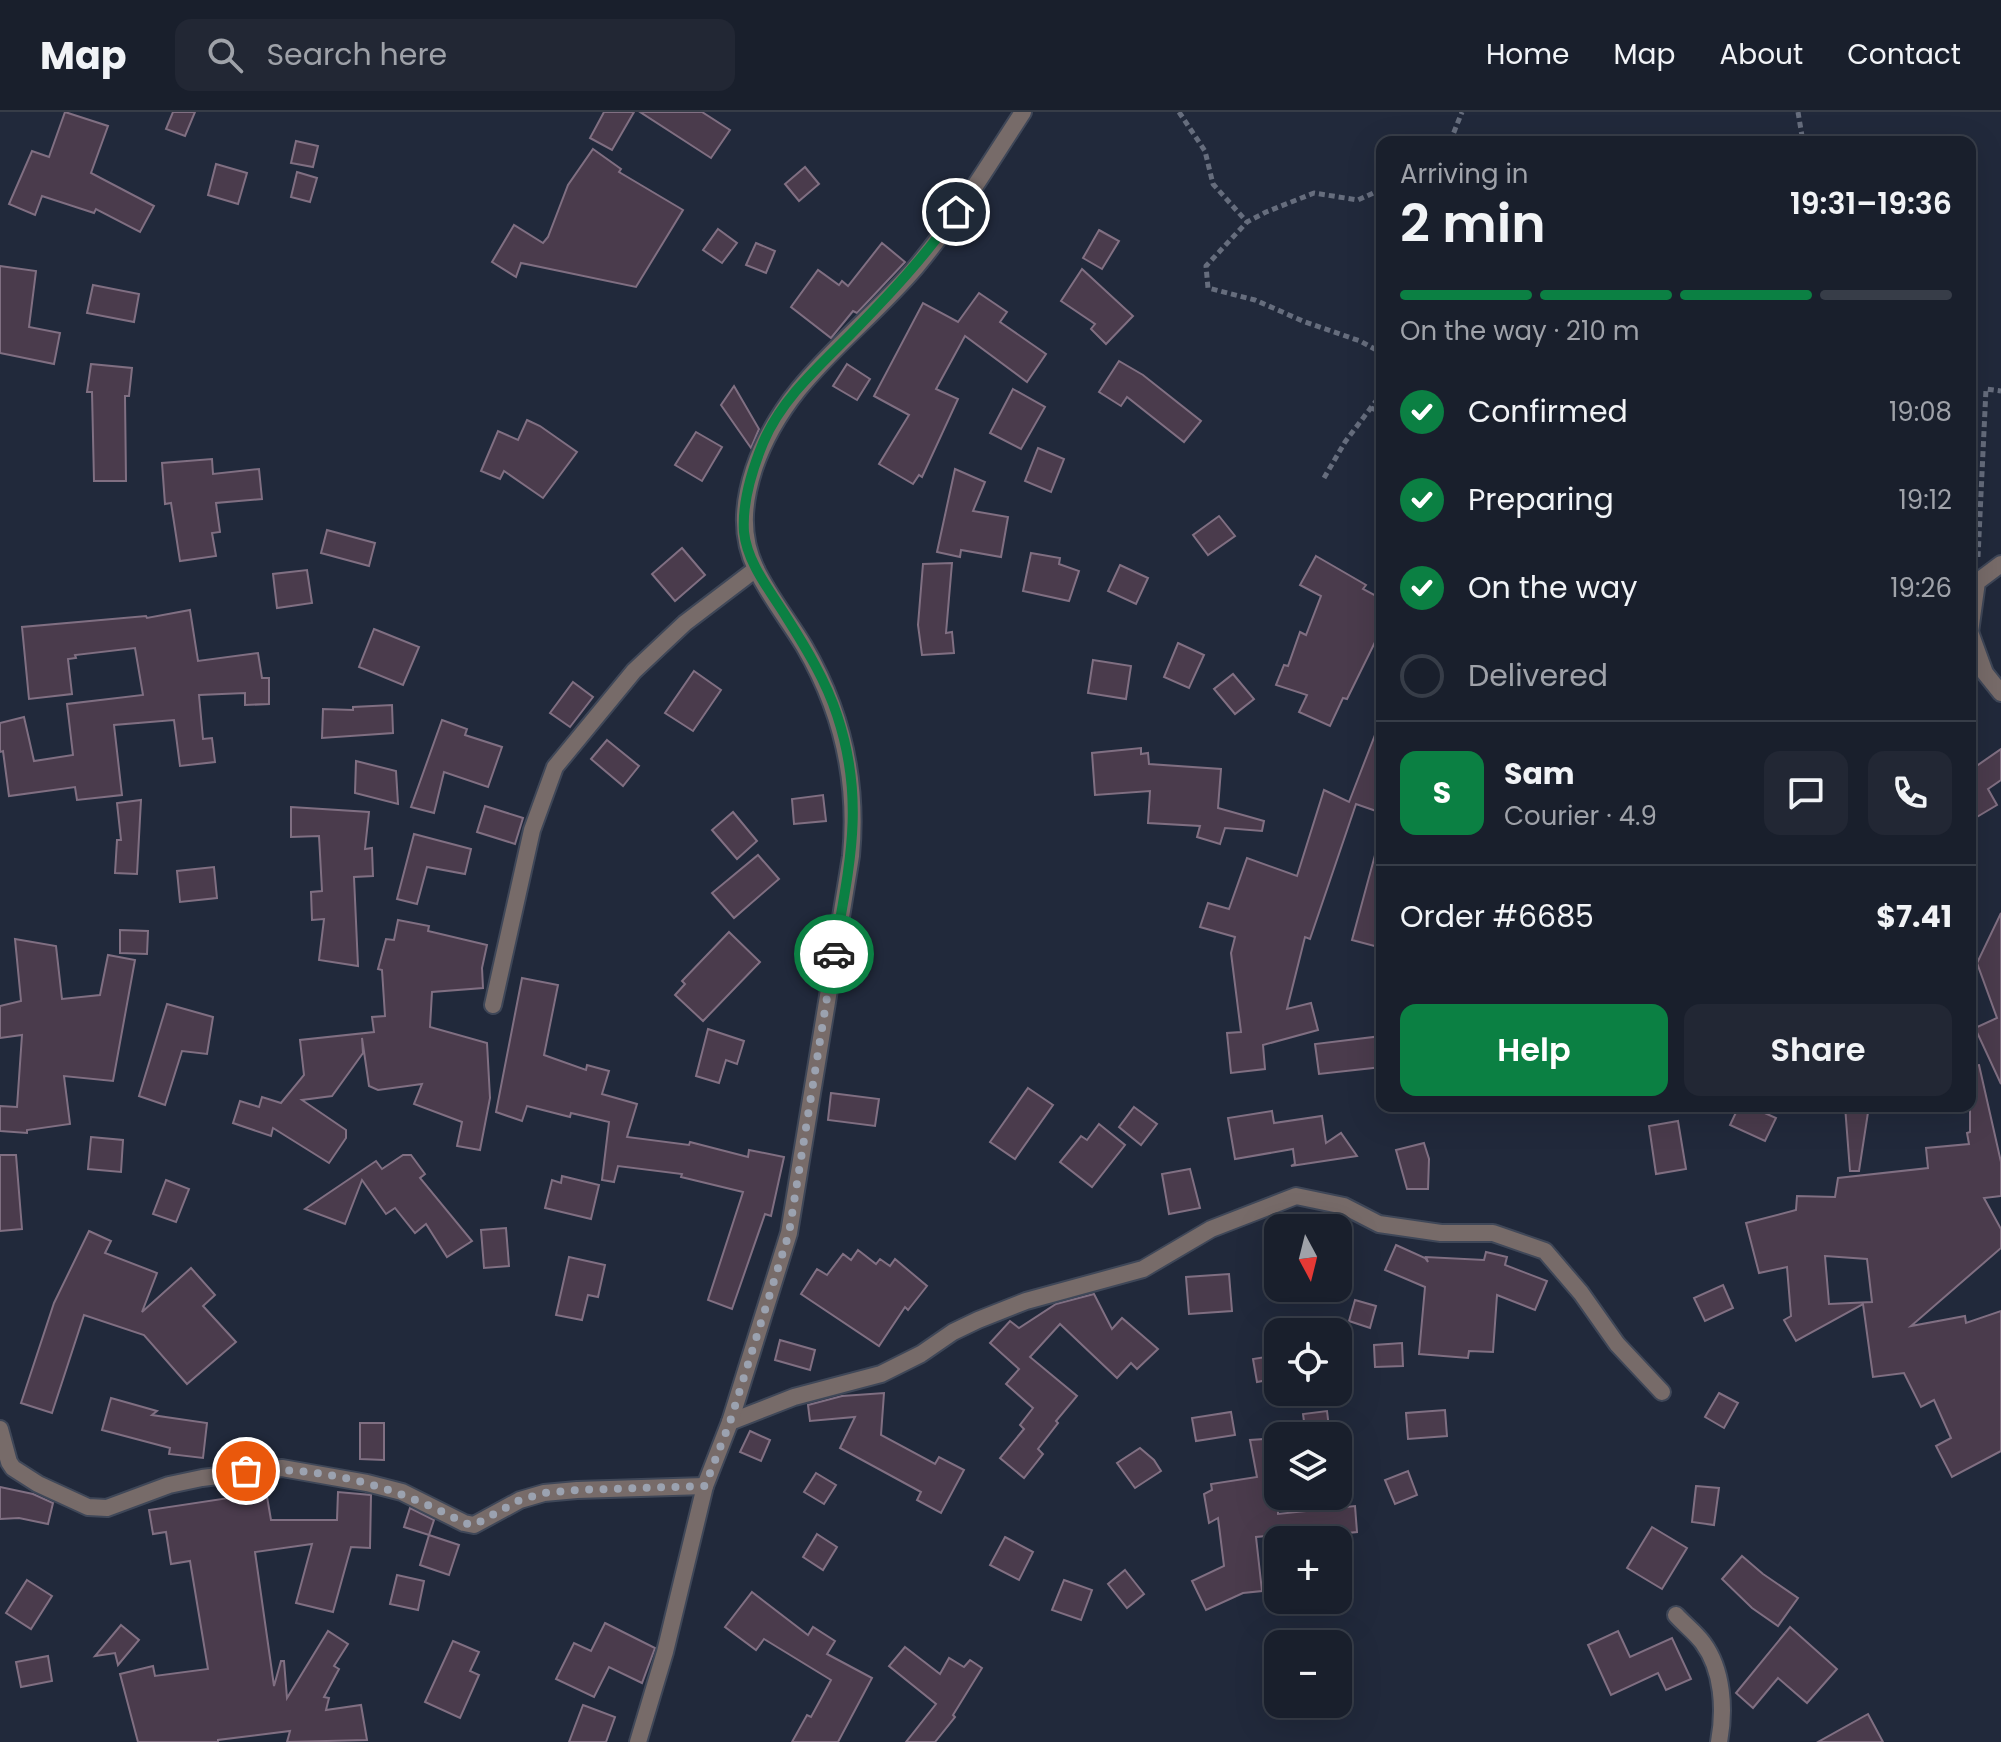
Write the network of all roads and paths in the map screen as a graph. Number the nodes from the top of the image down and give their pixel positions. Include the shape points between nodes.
1 (1023, 112) edge
2 (1179, 112) edge
3 (1462, 112) edge
4 (1798, 112) edge
5 (1452, 136) edge
6 (1802, 136) edge
7 (1376, 192) edge
8 (1247, 222) junction
9 (1376, 350) edge
10 (2001, 391) edge
11 (1376, 401) edge
12 (1371, 408) junction
13 (1376, 410) edge
14 (1324, 478) dead end
15 (2001, 564) edge
16 (756, 569) junction
17 (1977, 582) junction
18 (1976, 589) edge
19 (1976, 648) edge
20 (2001, 693) edge
21 (493, 1005) dead end
22 (1662, 1392) dead end
23 (730, 1422) junction
24 (0, 1429) edge
25 (705, 1486) junction
26 (1676, 1615) dead end
27 (638, 1742) edge
28 (1719, 1742) edge

1 - 16 street via 915,268 819,363 776,418 763,443 744,513 744,534
2 - 8 path via 1205,151 1213,184
3 - 5 path
4 - 6 path
7 - 8 path via 1358,200 1314,193
8 - 9 path via 1206,266 1208,288 1255,300
10 - 17 path via 1986,389
11 - 12 path
12 - 13 path
12 - 14 path
15 - 17 street
16 - 21 street via 685,623 634,671 555,767 532,830
16 - 23 street via 806,650 837,714 852,781 854,822 789,1233
17 - 18 street
19 - 20 street via 1985,673
22 - 23 street via 1545,1251 1493,1233 1441,1233 1379,1224 1344,1206 1296,1196 1211,1229 1143,1269 978,1320 881,1374 794,1397
23 - 25 street
24 - 25 street via 9,1462 20,1474 98,1508 169,1485 282,1468 402,1492 474,1525 544,1493
25 - 27 street
26 - 28 street via 1703,1642 1714,1663 1720,1684

